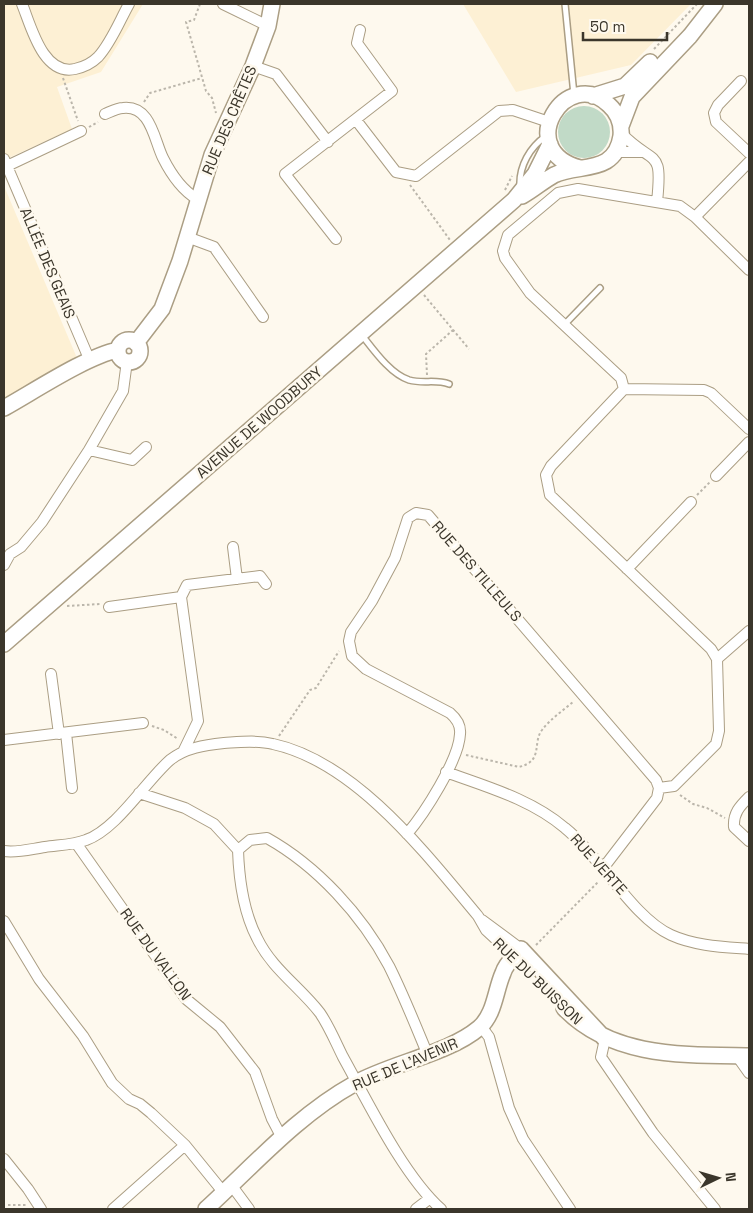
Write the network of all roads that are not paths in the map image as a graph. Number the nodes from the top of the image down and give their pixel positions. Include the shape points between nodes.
1 (22, 4) edge
2 (129, 4) edge
3 (223, 4) edge
4 (272, 4) edge
5 (564, 4) edge
6 (715, 4) edge
7 (701, 9) edge
8 (268, 26) junction
9 (360, 30) dead end
10 (253, 66) junction
11 (741, 81) dead end
12 (574, 96) junction
13 (593, 96) junction
14 (105, 114) road end
15 (356, 120) junction
16 (621, 130) junction
17 (81, 131) road end
18 (549, 133) junction
19 (328, 142) junction
20 (615, 152) junction
21 (643, 152) junction
22 (749, 153) edge
23 (5, 162) edge
24 (749, 162) edge
25 (580, 168) junction
26 (517, 196) junction
27 (197, 199) junction
28 (657, 202) junction
29 (696, 217) junction
30 (187, 237) junction
31 (336, 239) dead end
32 (749, 270) edge
33 (600, 288) dead end
34 (264, 317) dead end
35 (564, 325) junction
36 (360, 334) junction
37 (122, 356) junction
38 (90, 360) junction
39 (448, 384) dead end
40 (624, 389) junction
41 (4, 408) edge
42 (749, 429) edge
43 (749, 442) edge
44 (146, 447) dead end
45 (89, 450) junction
46 (716, 476) road end
47 (691, 502) road end
48 (233, 547) dead end
49 (7, 555) edge
50 (4, 564) edge
51 (627, 569) junction
52 (237, 579) junction
53 (266, 584) dead end
54 (182, 597) junction
55 (109, 607) road end
56 (749, 631) edge
57 (4, 644) edge
58 (717, 659) junction
59 (51, 674) dead end
60 (142, 723) road end
61 (62, 734) junction
62 (4, 740) edge
63 (183, 752) junction
64 (446, 772) junction
65 (72, 788) dead end
66 (659, 788) junction
67 (139, 793) junction
68 (749, 797) edge
69 (407, 834) junction
70 (749, 841) edge
71 (76, 843) junction
72 (238, 850) junction
73 (4, 851) edge
74 (606, 870) junction
75 (4, 921) edge
76 (749, 949) edge
77 (518, 952) junction
78 (481, 1026) junction
79 (605, 1039) junction
80 (426, 1053) junction
81 (743, 1056) edge
82 (749, 1073) edge
83 (357, 1082) junction
84 (282, 1138) junction
85 (185, 1145) junction
86 (4, 1159) edge
87 (228, 1189) junction
88 (429, 1199) junction
89 (40, 1208) edge
90 (114, 1209) edge
91 (206, 1209) edge
92 (249, 1209) edge
93 (416, 1209) edge
94 (441, 1209) edge
95 (570, 1209) edge
96 (715, 1209) edge

1 - 2 street via 40,47 53,65 68,71 86,66 99,56
3 - 8 street
4 - 8 street, RUE DES CRÊTES
5 - 12 lane
6 - 7 street
7 - 13 street via 625,86
7 - 16 street via 690,36 632,97 626,107
8 - 10 street, RUE DES CRÊTES
9 - 15 street via 357,43 392,91
10 - 19 street via 276,74
10 - 27 street, RUE DES CRÊTES via 212,156
11 - 22 street via 714,113 716,122
12 - 13 street
12 - 18 street, AVENUE DE WOODBURY via 559,106
13 - 16 street via 614,110
14 - 27 street via 123,107 137,111 150,123 163,159 184,191
15 - 18 street via 396,172 416,176 499,111 513,110
15 - 19 street
16 - 20 street
16 - 21 street
17 - 23 street, ALLÉE DES GEAIS
18 - 25 street via 562,160
18 - 26 street, AVENUE DE WOODBURY via 534,174
19 - 31 street via 285,174
20 - 21 street
20 - 25 street, AVENUE DE WOODBURY via 596,166
21 - 28 street via 659,164
23 - 38 street, ALLÉE DES GEAIS
24 - 29 street
25 - 26 street, AVENUE DE WOODBURY via 553,176
26 - 36 street, AVENUE DE WOODBURY
27 - 30 street, RUE DES CRÊTES
28 - 29 street via 680,206
28 - 35 street via 578,189 558,193 508,235 503,251 505,258 530,293
29 - 32 street
30 - 34 street via 218,251
30 - 37 street, RUE DES CRÊTES via 162,309 136,342 124,340
33 - 35 lane
35 - 40 street via 620,378
36 - 39 lane via 397,374 408,380
36 - 57 street, AVENUE DE WOODBURY
37 - 38 street via 108,352
37 - 45 street via 123,391
38 - 41 street
40 - 42 street via 704,390
40 - 51 street via 546,475 550,495
43 - 46 street
44 - 45 street via 132,460
45 - 49 street via 42,522 21,547
47 - 51 street
48 - 52 street
49 - 50 street
51 - 58 street via 711,649
52 - 53 street via 260,576
52 - 54 street via 187,585
54 - 55 street
54 - 63 street via 198,721
56 - 58 street
58 - 66 street via 719,731 716,744 674,786
59 - 61 street
60 - 61 street
61 - 62 street
61 - 65 street
63 - 67 street, RUE DU BUISSON via 171,759
63 - 69 street, RUE DU BUISSON via 236,742 273,744 309,757 352,783
64 - 66 street, RUE DES TILLEULS via 460,733 456,718 366,669 355,661 349,644 351,632 395,558 406,521 412,515 424,513 653,774
64 - 69 street via 424,814
64 - 74 street, RUE VERTE via 534,806 566,828
66 - 74 street via 657,798
67 - 71 street, RUE DU BUISSON via 92,838
67 - 72 street via 185,808 214,824
68 - 70 street via 734,819 734,827
69 - 77 street, RUE DU BUISSON via 478,916 486,930
71 - 73 street, RUE DU BUISSON
71 - 84 street, RUE DU VALLON via 186,998 220,1027 256,1072 272,1120
72 - 80 street via 250,840 267,838 304,862 338,897 388,964
72 - 83 street via 245,906 258,940 280,971 320,1014
74 - 76 street, RUE VERTE via 647,919 671,935 703,945
75 - 85 street via 39,979 83,1036 112,1083
77 - 78 street, RUE DE L'AVENIR via 503,972 492,1008
77 - 79 street, RUE DU BUISSON via 578,1023
78 - 80 street, RUE DE L'AVENIR via 466,1039
78 - 95 street via 489,1037 509,1108 523,1139
79 - 81 street, RUE DU BUISSON via 643,1050
79 - 96 street via 601,1057 653,1133
80 - 83 street, RUE DE L'AVENIR
81 - 82 street
83 - 84 street, RUE DE L'AVENIR via 338,1093
83 - 88 street via 393,1146
84 - 87 street, RUE DE L'AVENIR
85 - 87 street
85 - 90 street
86 - 89 street
87 - 91 street, RUE DE L'AVENIR
87 - 92 street
88 - 93 street
88 - 94 street

